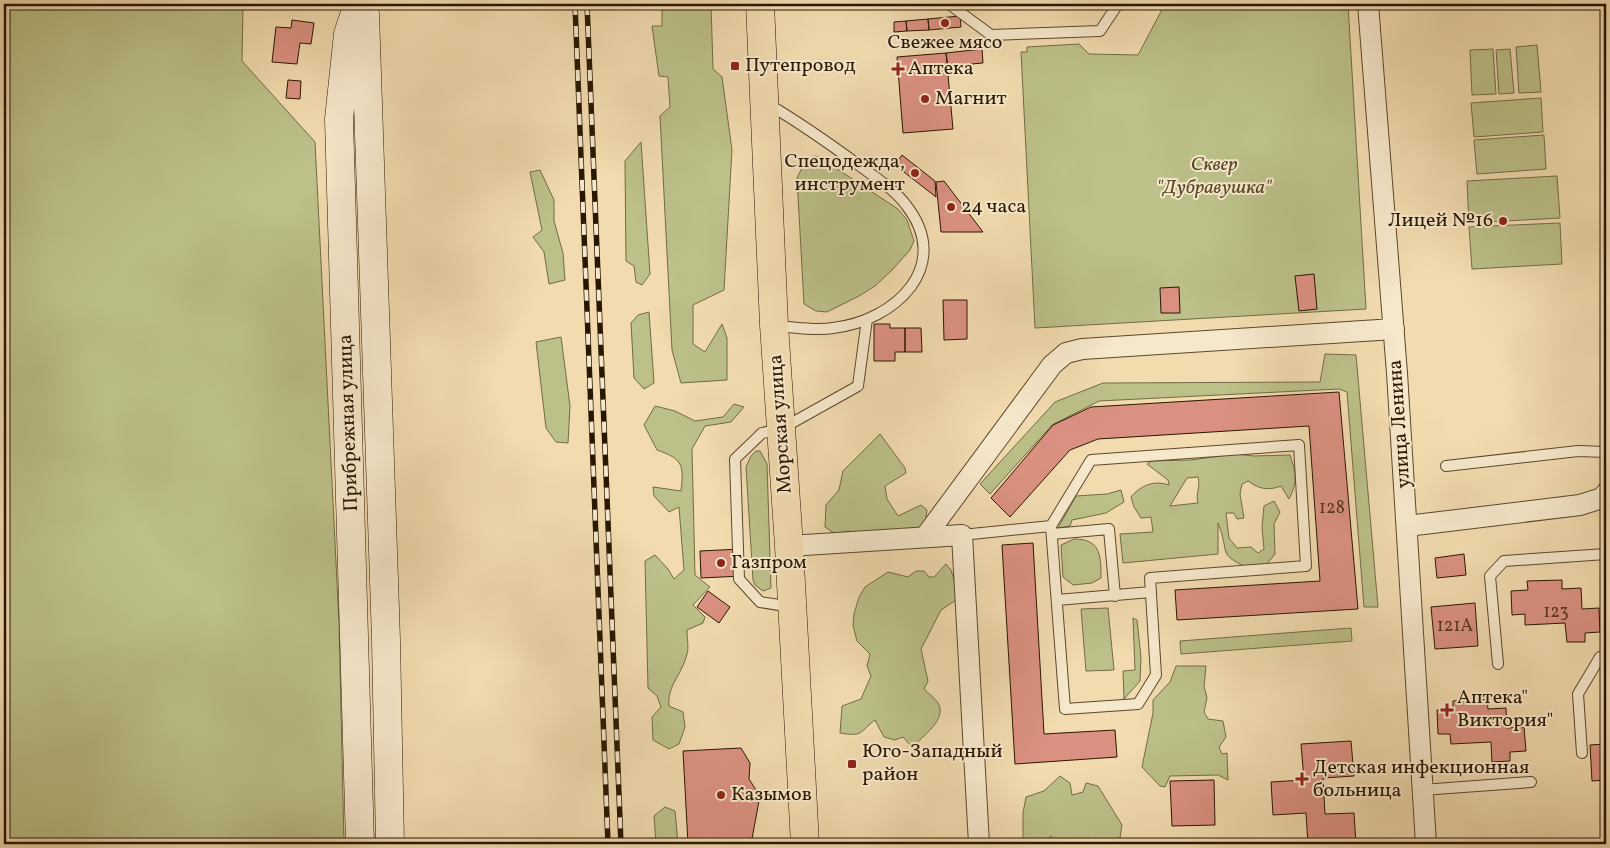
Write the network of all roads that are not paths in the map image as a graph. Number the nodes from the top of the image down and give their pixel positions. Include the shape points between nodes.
1 (358, 4) edge
2 (364, 4) edge
3 (760, 4) edge
4 (949, 4) edge
5 (1118, 4) edge
6 (1368, 4) edge
7 (763, 101) junction
8 (354, 116) junction
9 (867, 319) junction
10 (774, 326) junction
11 (1394, 329) junction
12 (781, 429) junction
13 (1606, 452) edge
14 (1446, 466) dead end
15 (1606, 493) edge
16 (1407, 526) junction
17 (1051, 530) junction
18 (962, 535) junction
19 (925, 537) junction
20 (789, 546) junction
21 (1606, 554) edge
22 (1151, 592) junction
23 (1115, 596) junction
24 (1057, 600) junction
25 (792, 607) junction
26 (1600, 657) dead end
27 (371, 663) junction
28 (1498, 664) dead end
29 (1582, 753) dead end
30 (1531, 782) dead end
31 (1422, 790) junction
32 (360, 844) edge
33 (390, 844) edge
34 (805, 844) edge
35 (979, 844) edge
36 (1426, 844) edge

1 - 8 main road, Прибрежная улица via 348,34
2 - 8 main road, Прибрежная улица
3 - 7 main road, Морская улица
4 - 5 lane via 991,35 1100,30
6 - 11 street, улица Ленина
7 - 9 lane via 810,128 891,189 918,222 923,240 919,275 910,291
7 - 10 main road, Морская улица
8 - 27 main road, Прибрежная улица
9 - 10 lane via 831,329
9 - 12 lane via 858,386
10 - 12 main road, Морская улица
11 - 16 street, улица Ленина
11 - 19 street via 1066,353 1052,365
12 - 20 main road, Морская улица
12 - 25 lane via 762,433 735,459 737,568 743,585 760,602
13 - 14 lane
15 - 16 street via 1602,498 1580,505
16 - 31 street, улица Ленина
17 - 18 lane
17 - 22 lane via 1091,460 1299,445 1306,566 1150,578
17 - 23 lane via 1109,529
17 - 24 lane
18 - 19 street
18 - 35 street
19 - 20 street
20 - 25 main road, Морская улица
21 - 28 lane via 1504,561 1490,576
22 - 23 lane
22 - 24 lane via 1156,675 1138,704 1065,709
23 - 24 lane
25 - 34 main road, Морская улица
26 - 29 lane via 1578,694
27 - 32 main road, Прибрежная улица
27 - 33 main road, Прибрежная улица
30 - 31 lane
31 - 36 street, улица Ленина

